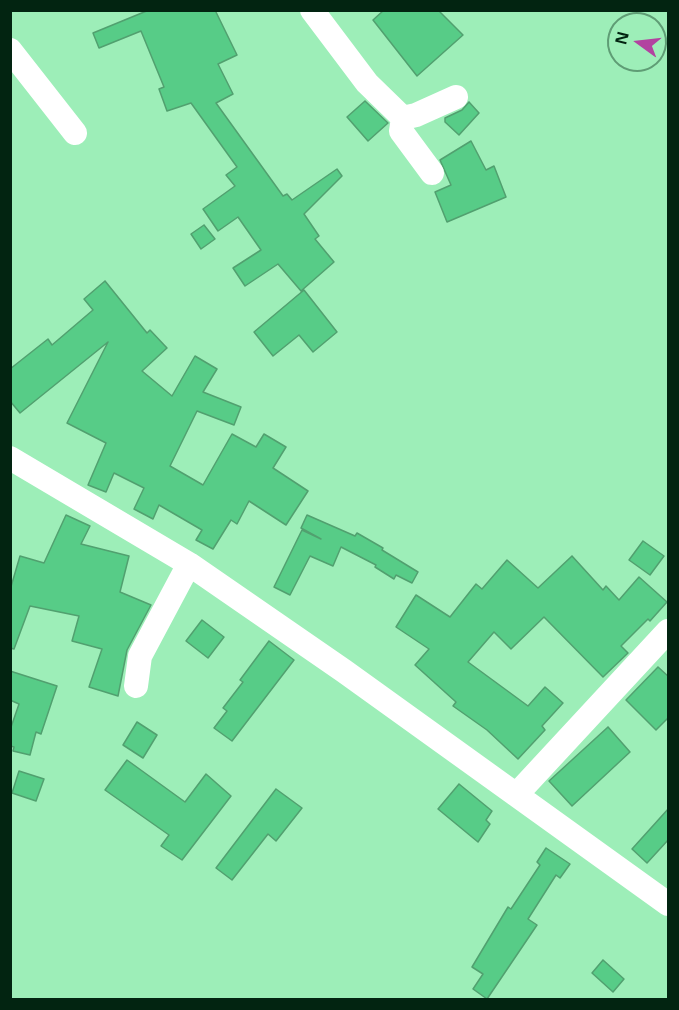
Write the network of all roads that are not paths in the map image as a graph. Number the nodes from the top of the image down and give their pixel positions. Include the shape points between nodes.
1 (312, 10) edge
2 (10, 50) edge
3 (456, 97) dead end
4 (403, 118) junction
5 (75, 134) dead end
6 (432, 173) dead end
7 (10, 458) edge
8 (189, 564) junction
9 (669, 631) edge
10 (136, 686) dead end
11 (517, 794) junction
12 (669, 904) edge

1 - 4 street via 367,83
2 - 5 street
3 - 4 street
4 - 6 street via 401,131
7 - 8 street
8 - 10 street via 140,656
8 - 11 street
9 - 11 street
11 - 12 street

